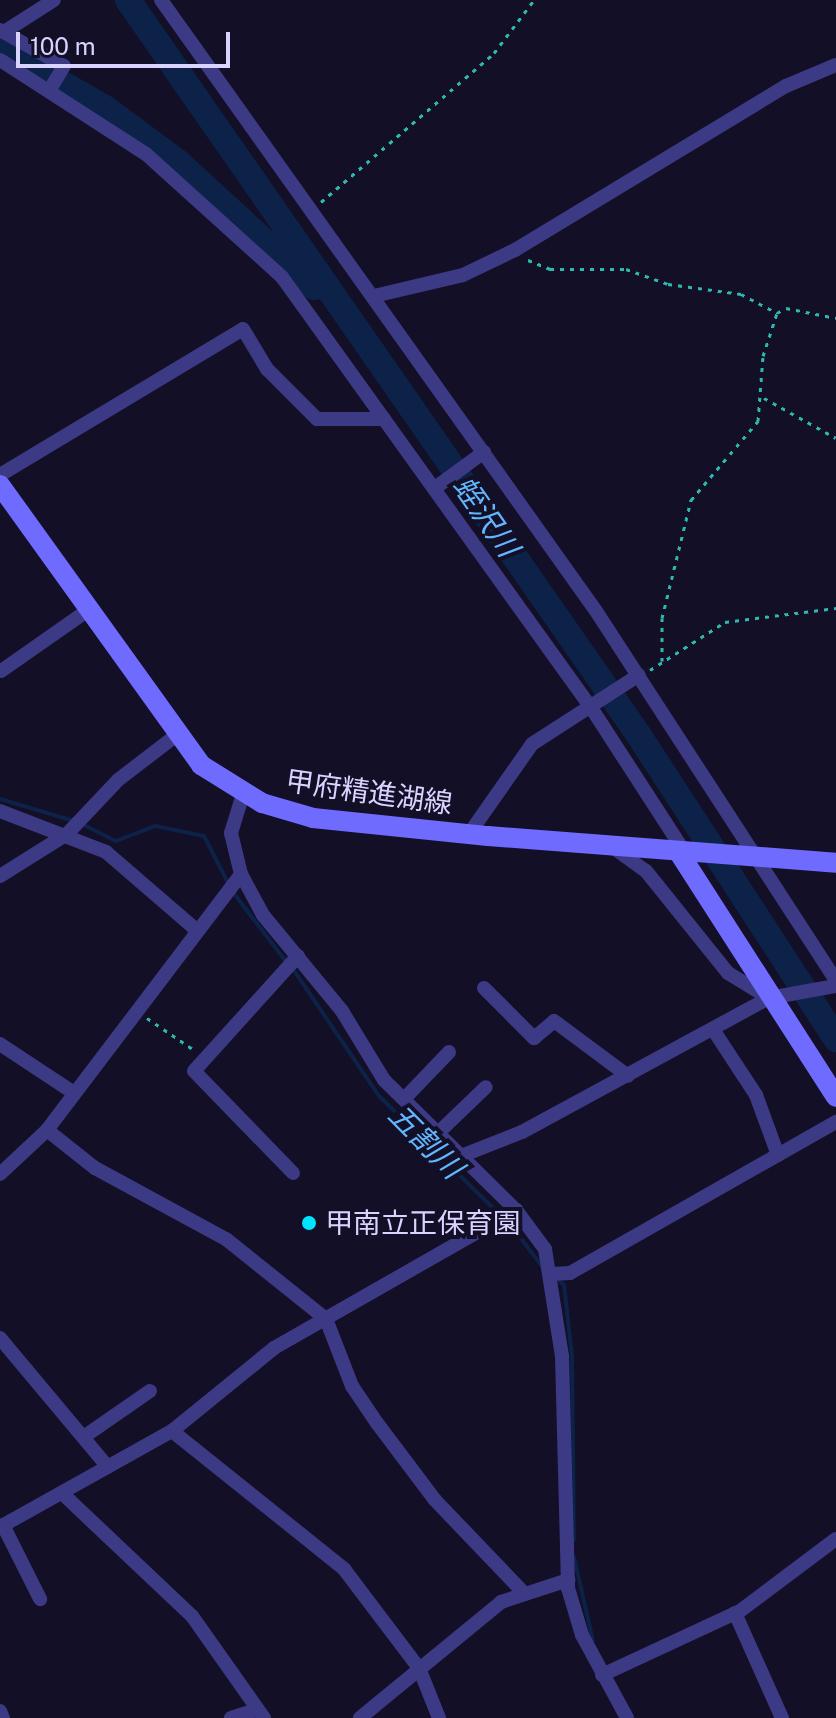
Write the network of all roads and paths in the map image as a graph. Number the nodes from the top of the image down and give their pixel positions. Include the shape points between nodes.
1 (54, 0) edge
2 (161, 0) edge
3 (534, 0) edge
4 (2, 31) edge
5 (0, 60) edge
6 (836, 65) edge
7 (52, 88) junction
8 (312, 209) junction
9 (515, 250) junction
10 (374, 296) junction
11 (777, 313) junction
12 (836, 318) edge
13 (764, 398) junction
14 (384, 419) junction
15 (836, 438) edge
16 (479, 456) junction
17 (1, 486) edge
18 (437, 486) junction
19 (836, 608) edge
20 (88, 610) junction
21 (662, 661) junction
22 (1, 671) edge
23 (636, 678) junction
24 (594, 708) junction
25 (178, 734) junction
26 (243, 794) junction
27 (0, 811) edge
28 (67, 834) junction
29 (469, 834) junction
30 (610, 846) junction
31 (684, 851) junction
32 (753, 857) junction
33 (836, 863) edge
34 (241, 874) junction
35 (0, 876) edge
36 (194, 928) junction
37 (298, 956) junction
38 (835, 984) edge
39 (484, 988) dead end
40 (774, 998) junction
41 (134, 1010) junction
42 (714, 1031) junction
43 (0, 1044) edge
44 (449, 1052) dead end
45 (202, 1058) junction
46 (628, 1076) junction
47 (486, 1087) dead end
48 (74, 1093) junction
49 (836, 1097) edge
50 (404, 1099) junction
51 (836, 1122) edge
52 (47, 1130) junction
53 (438, 1133) junction
54 (778, 1155) junction
55 (461, 1156) junction
56 (293, 1173) dead end
57 (0, 1174) edge
58 (516, 1210) junction
59 (551, 1274) junction
60 (326, 1319) junction
61 (0, 1338) edge
62 (150, 1391) dead end
63 (172, 1431) junction
64 (85, 1436) junction
65 (108, 1467) junction
66 (65, 1496) junction
67 (2, 1526) edge
68 (836, 1539) edge
69 (568, 1580) junction
70 (521, 1590) junction
71 (40, 1599) dead end
72 (735, 1613) junction
73 (419, 1668) junction
74 (602, 1675) junction
75 (0, 1711) edge
76 (261, 1713) edge
77 (3, 1718) edge
78 (231, 1718) edge
79 (360, 1718) edge
80 (439, 1718) edge
81 (627, 1718) edge
82 (782, 1718) edge

1 - 4 street
2 - 8 street
3 - 8 path via 494,53
4 - 7 street via 64,66
5 - 7 street
6 - 9 street via 786,86
7 - 14 street via 194,191 253,247
8 - 10 street
9 - 10 street via 463,275
9 - 11 path via 550,269 626,269 668,284 741,294
10 - 16 street
11 - 12 path via 786,308
11 - 13 path via 763,356
13 - 15 path
13 - 21 path via 744,445 691,500 662,618
14 - 17 street via 317,419 267,369 243,329
14 - 18 street
16 - 18 street
16 - 23 street
17 - 20 main road, 甲府精進湖線
18 - 24 street
19 - 21 path via 725,622
20 - 22 street
20 - 25 main road, 甲府精進湖線
21 - 23 path
23 - 24 street
23 - 32 street
24 - 29 street via 532,744
24 - 31 street
25 - 26 main road, 甲府精進湖線 via 201,765
25 - 28 street via 118,780
26 - 29 main road, 甲府精進湖線 via 313,818
26 - 34 street via 231,833
27 - 28 street
28 - 35 street
28 - 36 street via 106,852
29 - 30 main road, 甲府精進湖線
30 - 31 main road, 甲府精進湖線
30 - 40 street via 646,871 728,973
31 - 32 main road, 甲府精進湖線
31 - 40 main road
32 - 33 main road, 甲府精進湖線
32 - 38 street
34 - 36 street
34 - 37 street
36 - 41 street
37 - 45 street
37 - 50 street via 342,1011 359,1049
38 - 40 street
39 - 46 street via 534,1038 554,1021
40 - 42 street
40 - 49 main road
41 - 45 path
41 - 48 street
42 - 46 street
42 - 54 street via 756,1095
43 - 48 street
44 - 50 street
45 - 56 street via 194,1071
46 - 55 street
47 - 53 street
48 - 52 street
50 - 53 street
51 - 54 street
52 - 57 street
52 - 60 street via 95,1168 226,1239
53 - 55 street
54 - 59 street via 570,1273
55 - 58 street
58 - 59 street via 545,1249
58 - 60 street
59 - 69 street via 562,1356
60 - 63 street via 274,1348
60 - 70 street via 352,1386 377,1423 435,1500
61 - 64 street
62 - 64 street
63 - 65 street
63 - 73 street via 241,1493 320,1545
64 - 65 street
65 - 66 street
66 - 67 street
66 - 76 street via 192,1616
67 - 71 street
68 - 72 street
69 - 70 street
69 - 74 street
70 - 73 street
72 - 74 street
72 - 82 street
73 - 79 street
73 - 80 street
74 - 81 street
75 - 77 street
76 - 78 street

